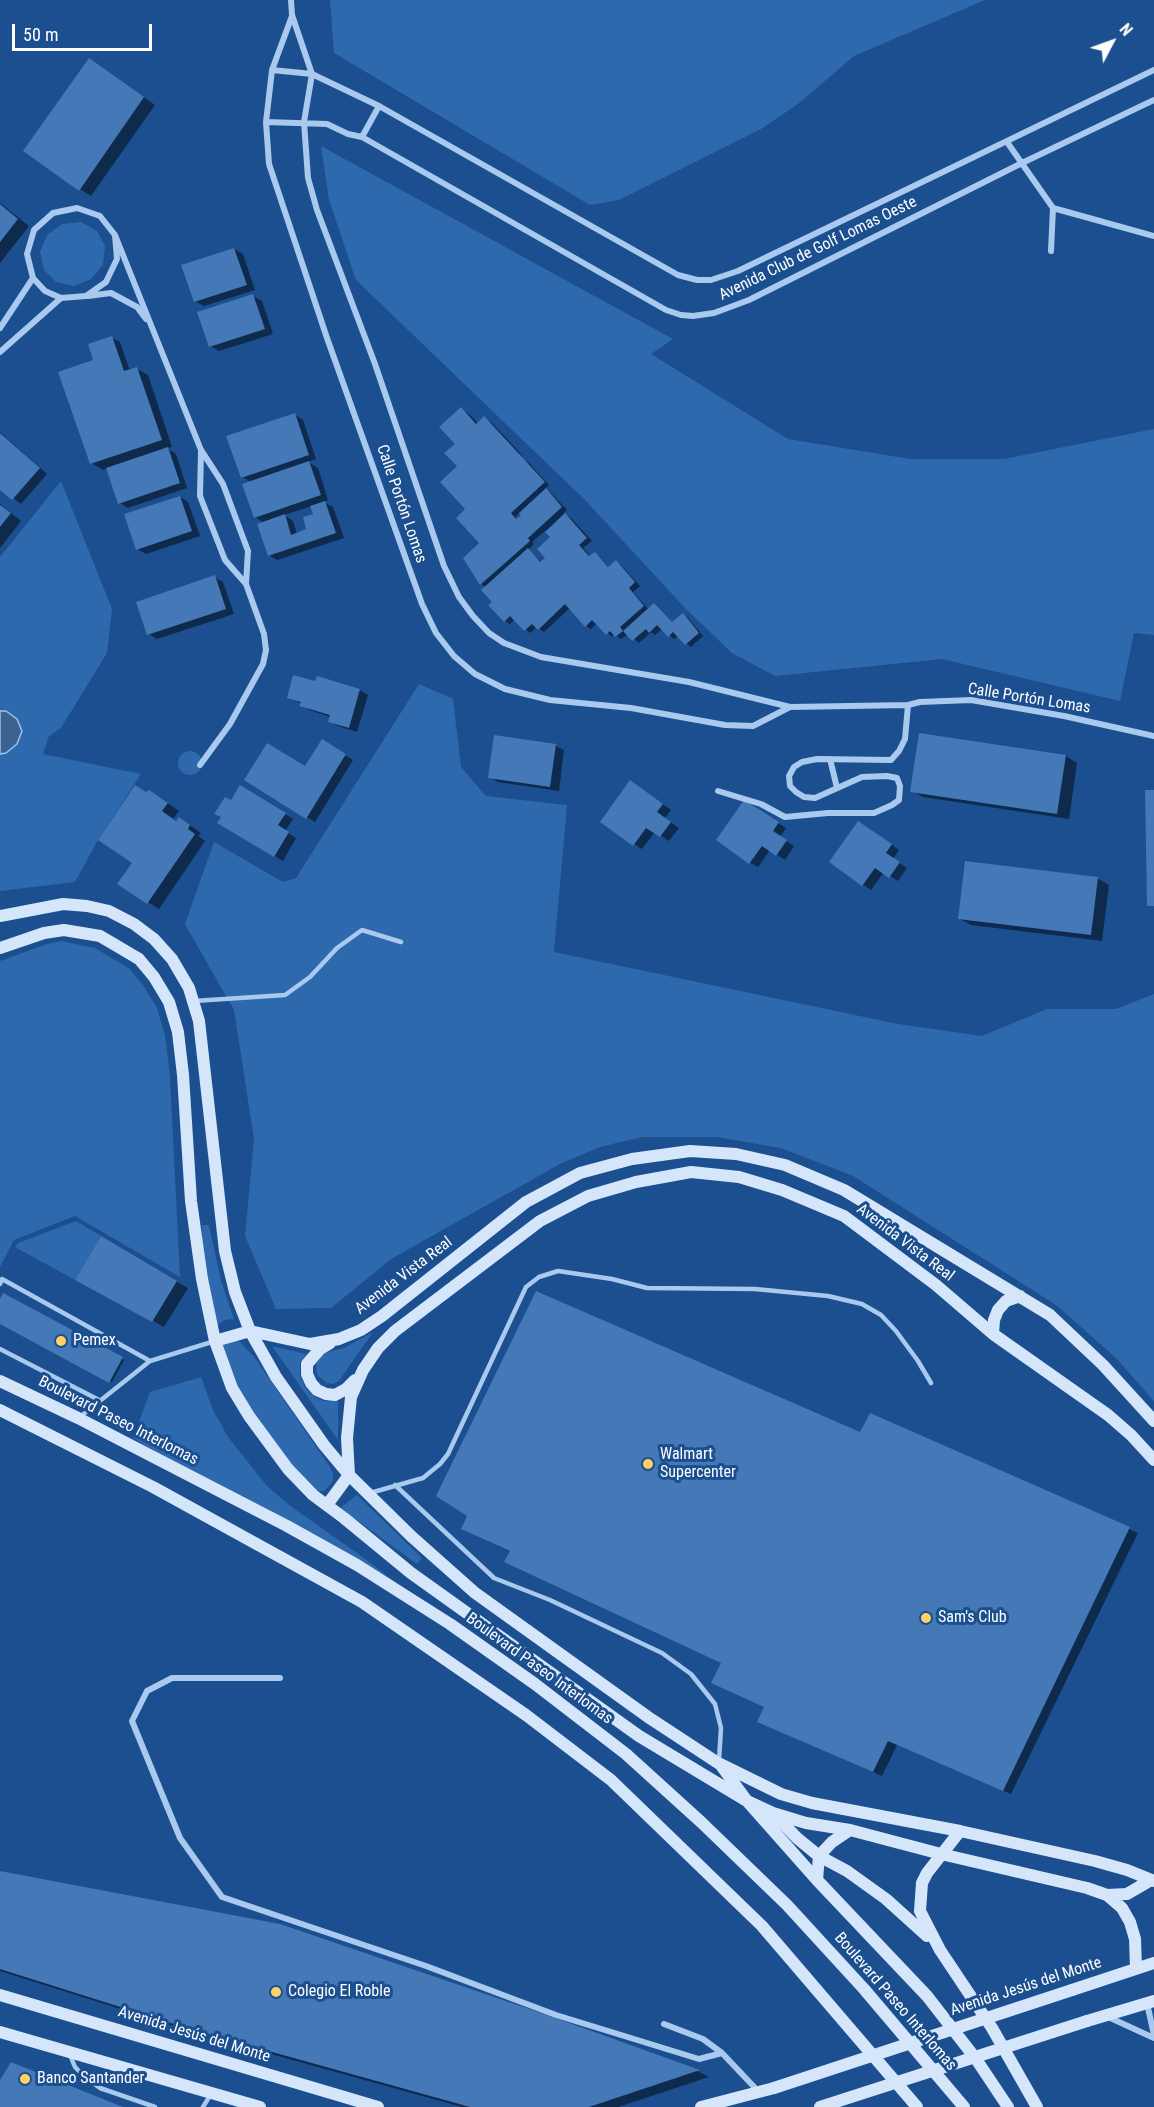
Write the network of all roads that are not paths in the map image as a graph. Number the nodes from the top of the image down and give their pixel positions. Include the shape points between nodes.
1 (291, 0) edge
2 (292, 15) junction
3 (272, 70) junction
4 (1154, 70) edge
5 (312, 74) junction
6 (1154, 100) edge
7 (379, 106) junction
8 (266, 122) junction
9 (304, 122) junction
10 (362, 137) junction
11 (1007, 142) junction
12 (1022, 163) junction
13 (1053, 208) junction
14 (115, 235) junction
15 (1154, 236) edge
16 (1051, 250) dead end
17 (33, 278) junction
18 (86, 296) junction
19 (61, 298) junction
20 (150, 324) junction
21 (0, 328) edge
22 (0, 352) edge
23 (201, 450) junction
24 (246, 584) junction
25 (908, 705) junction
26 (790, 707) junction
27 (1154, 736) edge
28 (830, 759) junction
29 (200, 765) dead end
30 (837, 788) junction
31 (718, 790) dead end
32 (0, 916) edge
33 (401, 942) dead end
34 (0, 948) edge
35 (194, 1002) junction
36 (0, 1284) edge
37 (1020, 1296) junction
38 (250, 1331) junction
39 (993, 1334) junction
40 (333, 1340) junction
41 (215, 1341) junction
42 (0, 1348) edge
43 (150, 1361) junction
44 (363, 1370) junction
45 (0, 1381) edge
46 (932, 1383) dead end
47 (99, 1400) junction
48 (0, 1410) edge
49 (78, 1418) junction
50 (1154, 1421) edge
51 (1154, 1460) edge
52 (349, 1475) junction
53 (395, 1485) junction
54 (368, 1494) junction
55 (327, 1505) junction
56 (280, 1678) dead end
57 (718, 1763) junction
58 (747, 1802) junction
59 (773, 1813) junction
60 (850, 1830) junction
61 (960, 1831) junction
62 (941, 1854) junction
63 (819, 1856) junction
64 (817, 1880) junction
65 (1153, 1880) edge
66 (1107, 1895) junction
67 (940, 1950) junction
68 (1154, 1963) edge
69 (1136, 1968) junction
70 (1154, 1971) edge
71 (0, 1995) edge
72 (1150, 2002) edge
73 (1106, 2015) junction
74 (664, 2024) dead end
75 (1, 2035) edge
76 (1154, 2037) edge
77 (69, 2052) junction
78 (722, 2053) junction
79 (759, 2092) junction
80 (211, 2093) junction
81 (359, 2104) edge
82 (155, 2107) edge
83 (203, 2107) edge
84 (260, 2107) edge
85 (378, 2107) edge
86 (701, 2107) edge
87 (820, 2107) edge
88 (916, 2107) edge
89 (964, 2107) edge
90 (1008, 2107) edge
91 (1037, 2107) edge

1 - 2 street, Calle Portón Lomas
2 - 3 street, Calle Portón Lomas
2 - 5 street, Calle Portón Lomas
3 - 5 street, Avenida Club de Golf Lomas Oeste
3 - 8 street, Calle Portón Lomas
4 - 11 street, Avenida Club de Golf Lomas Oeste
5 - 7 street, Avenida Club de Golf Lomas Oeste
5 - 9 street, Calle Portón Lomas
6 - 12 street, Avenida Club de Golf Lomas Oeste
7 - 10 street
7 - 11 street, Avenida Club de Golf Lomas Oeste via 678,275 697,280 711,280 738,271
8 - 9 street, Avenida Club de Golf Lomas Oeste
8 - 26 street, Calle Portón Lomas via 269,164 327,338 422,604 436,633 454,656 475,674 505,689 550,700 753,726
9 - 10 street, Avenida Club de Golf Lomas Oeste via 327,124
9 - 26 street, Calle Portón Lomas via 308,178 317,210 444,566 473,616 504,643 541,657 662,677
10 - 12 street, Avenida Club de Golf Lomas Oeste via 666,310 693,316 749,300
11 - 12 street
12 - 13 street
13 - 15 street
13 - 16 street
14 - 17 street via 100,216 77,208 53,213 34,230 27,254
14 - 18 street via 117,259 106,282
14 - 20 street
17 - 19 street via 45,291
17 - 21 street
18 - 19 street
18 - 20 street via 111,293 137,307
19 - 22 street
20 - 23 street
23 - 24 street via 223,483 248,551
23 - 24 street via 200,496 225,560
24 - 29 street via 264,634 263,664 230,724
25 - 26 street, Calle Portón Lomas
25 - 27 street, Calle Portón Lomas via 971,700
25 - 28 street via 905,739 891,760
28 - 30 street
28 - 30 street via 802,762 794,767 789,776 790,786 804,797 815,798
30 - 31 street via 862,777 887,776 897,778 899,800 874,813 785,816
32 - 35 main road via 63,904 109,911 154,939 172,959
33 - 35 lane via 362,930 285,995
34 - 41 main road via 64,930 100,936 139,959 169,1002 178,1032 183,1075 190,1201
35 - 38 main road via 204,1055 225,1251
36 - 43 lane via 2,1279
37 - 39 main road via 1006,1301 998,1310
37 - 40 main road, Avenida Vista Real via 844,1190 785,1165 736,1154 690,1151 632,1159 580,1173 526,1202 382,1316 361,1330
37 - 50 main road, Avenida Vista Real via 1050,1315
38 - 40 main road, Avenida Vista Real via 310,1344
38 - 41 main road
38 - 52 main road via 276,1377
39 - 44 main road, Avenida Vista Real via 936,1285 844,1216 739,1177 691,1172 588,1196 540,1221 395,1331
39 - 51 main road, Avenida Vista Real via 1108,1415
40 - 44 main road via 307,1364 307,1374 317,1390 335,1395
41 - 43 lane
41 - 55 main road via 232,1388 268,1445
42 - 47 lane
43 - 47 lane
44 - 52 main road, Avenida Vista Real via 349,1409
45 - 49 main road, Boulevard Paseo Interlomas
46 - 53 lane via 896,1331 881,1315 862,1304 828,1296 755,1289 647,1288 558,1271 539,1277 526,1287 448,1454 423,1478
47 - 49 lane
48 - 88 main road via 153,1487 362,1602 526,1715 611,1780 762,1926
49 - 89 main road, Boulevard Paseo Interlomas via 357,1565 450,1624 617,1747 788,1905
52 - 54 main road
52 - 55 main road
53 - 54 lane
53 - 57 lane via 494,1578 662,1653 691,1674 715,1704 721,1728
54 - 57 main road via 474,1592
55 - 58 main road via 411,1574 639,1736
56 - 78 street via 172,1678 147,1691 132,1721 180,1838 222,1897 567,2019 699,2059
57 - 58 main road
57 - 61 main road via 781,1794 812,1803
58 - 59 main road
58 - 64 main road
59 - 60 main road
59 - 63 main road
60 - 62 main road
60 - 63 main road
61 - 62 main road
61 - 65 main road via 1095,1861
62 - 66 main road
62 - 67 main road via 927,1873 920,1896 920,1911
63 - 64 main road
63 - 67 main road via 886,1899
64 - 90 main road via 927,1996
65 - 66 main road via 1127,1894
66 - 69 main road via 1130,1922
67 - 91 main road via 992,2028
68 - 69 main road, Avenida Jesús del Monte
69 - 70 main road
69 - 79 main road, Avenida Jesús del Monte, bridge
71 - 81 main road, Avenida Jesús del Monte
72 - 73 main road
72 - 76 street
73 - 76 street
73 - 87 main road, bridge
74 - 78 street via 703,2039
75 - 77 main road
77 - 80 main road
77 - 82 lane via 75,2067 100,2088
78 - 79 street
79 - 86 main road, Avenida Jesús del Monte
80 - 83 lane
80 - 84 main road
81 - 85 main road, Avenida Jesús del Monte

